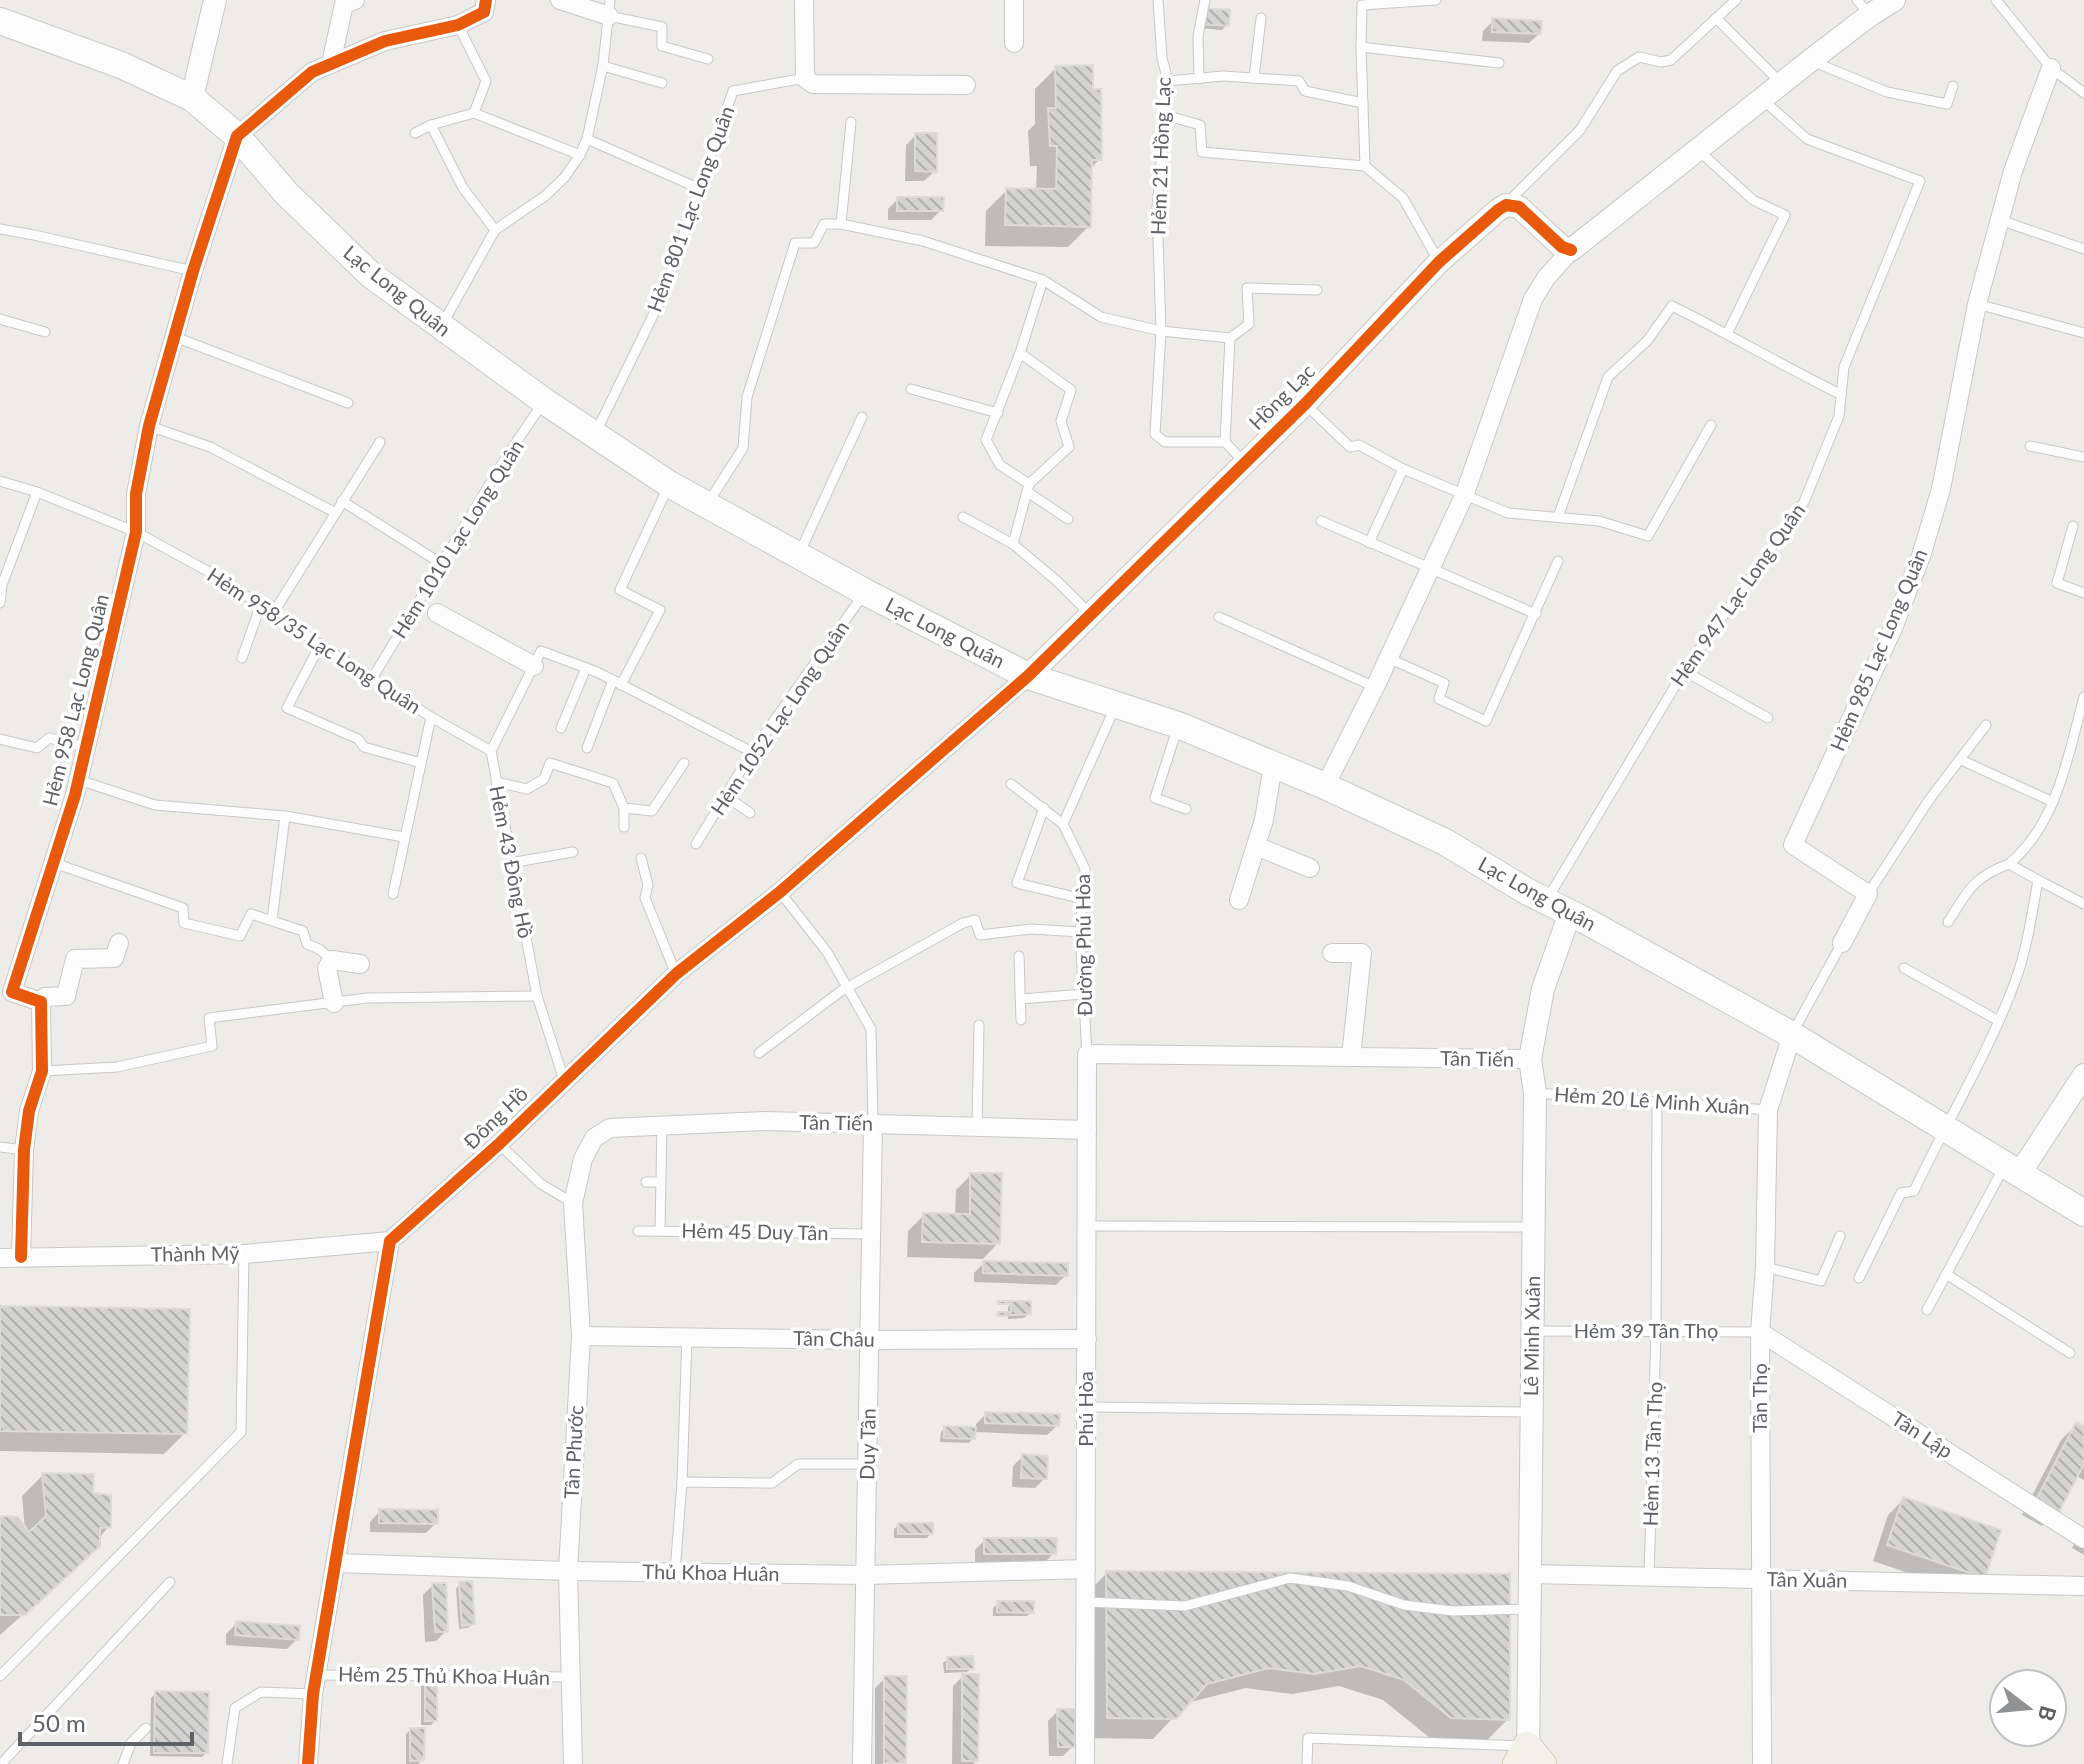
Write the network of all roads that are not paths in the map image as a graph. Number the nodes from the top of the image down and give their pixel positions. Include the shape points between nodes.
1 (215, 0) edge
2 (355, 0) edge
3 (486, 0) edge
4 (560, 0) edge
5 (804, 0) edge
6 (1014, 0) edge
7 (1158, 0) edge
8 (1205, 0) edge
9 (1436, 0) edge
10 (1736, 0) edge
11 (1894, 0) edge
12 (1996, 0) edge
13 (609, 8) edge
14 (1863, 8) edge
15 (1261, 18) dead end
16 (1716, 18) junction
17 (0, 21) edge
18 (458, 25) junction
19 (1014, 43) dead end
20 (1361, 47) junction
21 (708, 59) dead end
22 (1811, 60) junction
23 (331, 63) junction
24 (1499, 63) dead end
25 (603, 66) junction
26 (2051, 68) junction
27 (805, 78) junction
28 (1254, 78) junction
29 (1199, 79) junction
30 (1168, 81) junction
31 (662, 83) dead end
32 (1781, 84) junction
33 (966, 85) dead end
34 (1953, 86) dead end
35 (2084, 93) edge
36 (192, 98) junction
37 (1762, 99) junction
38 (1363, 103) junction
39 (474, 113) junction
40 (1165, 115) junction
41 (851, 122) dead end
42 (431, 125) junction
43 (415, 133) dead end
44 (237, 136) junction
45 (587, 139) junction
46 (1698, 150) junction
47 (580, 155) junction
48 (1365, 166) junction
49 (698, 188) junction
50 (1506, 205) junction
51 (2000, 220) junction
52 (841, 224) junction
53 (0, 229) edge
54 (495, 230) junction
55 (2084, 249) edge
56 (1571, 250) junction
57 (1439, 262) junction
58 (193, 271) junction
59 (1043, 280) junction
60 (1317, 290) dead end
61 (1977, 304) junction
62 (0, 319) edge
63 (440, 327) junction
64 (1161, 331) junction
65 (45, 332) dead end
66 (2084, 333) edge
67 (1727, 334) junction
68 (175, 337) junction
69 (1230, 338) junction
70 (1020, 353) junction
71 (911, 389) dead end
72 (1840, 394) junction
73 (544, 401) junction
74 (348, 403) dead end
75 (1305, 404) junction
76 (998, 413) junction
77 (862, 417) dead end
78 (1711, 425) dead end
79 (149, 426) junction
80 (595, 435) junction
81 (380, 442) dead end
82 (1225, 442) junction
83 (2030, 446) dead end
84 (2084, 457) edge
85 (1245, 463) junction
86 (1403, 469) junction
87 (0, 481) edge
88 (669, 484) junction
89 (1029, 488) junction
90 (37, 492) junction
91 (1464, 496) junction
92 (342, 501) junction
93 (706, 505) junction
94 (336, 513) junction
95 (963, 517) dead end
96 (1558, 517) junction
97 (1068, 519) dead end
98 (1321, 521) dead end
99 (2073, 526) dead end
100 (136, 532) junction
101 (1369, 543) junction
102 (1013, 544) junction
103 (799, 554) junction
104 (1558, 561) dead end
105 (442, 564) junction
106 (1430, 569) junction
107 (865, 592) junction
108 (2084, 593) edge
109 (0, 603) edge
110 (260, 607) junction
111 (437, 613) dead end
112 (1089, 613) junction
113 (1536, 614) junction
114 (272, 615) junction
115 (1219, 617) dead end
116 (320, 645) junction
117 (242, 658) dead end
118 (538, 658) junction
119 (1388, 658) junction
120 (586, 668) junction
121 (1684, 671) junction
122 (1028, 676) junction
123 (373, 677) junction
124 (617, 682) junction
125 (1375, 687) junction
126 (2084, 697) edge
127 (1115, 707) junction
128 (431, 717) junction
129 (1768, 718) dead end
130 (1178, 725) junction
131 (1986, 725) dead end
132 (561, 728) dead end
133 (0, 739) edge
134 (87, 747) junction
135 (587, 748) dead end
136 (491, 751) junction
137 (752, 752) junction
138 (1961, 760) junction
139 (421, 763) junction
140 (684, 763) dead end
141 (1273, 765) junction
142 (79, 780) junction
143 (496, 782) junction
144 (1011, 784) dead end
145 (1325, 786) junction
146 (726, 796) junction
147 (2053, 802) junction
148 (624, 808) junction
149 (1044, 808) junction
150 (1186, 809) dead end
151 (750, 813) dead end
152 (285, 816) junction
153 (1063, 824) junction
154 (624, 827) dead end
155 (404, 837) junction
156 (696, 844) dead end
157 (1256, 846) junction
158 (573, 852) dead end
159 (641, 858) dead end
160 (54, 863) junction
161 (510, 863) junction
162 (2009, 864) junction
163 (1310, 868) dead end
164 (2038, 880) junction
165 (780, 892) junction
166 (393, 894) dead end
167 (1868, 894) junction
168 (1083, 899) junction
169 (1239, 900) dead end
170 (1546, 901) junction
171 (2084, 904) edge
172 (1570, 913) junction
173 (272, 920) junction
174 (1948, 922) dead end
175 (1080, 932) junction
176 (119, 943) dead end
177 (1842, 943) joint
178 (1332, 953) dead end
179 (1019, 956) dead end
180 (332, 960) junction
181 (360, 964) dead end
182 (1904, 968) dead end
183 (676, 974) junction
184 (846, 988) junction
185 (6, 992) edge
186 (1084, 994) junction
187 (537, 996) junction
188 (1020, 999) junction
189 (41, 1002) junction
190 (334, 1003) junction
191 (1021, 1020) dead end
192 (1999, 1021) junction
193 (979, 1025) dead end
194 (1792, 1035) junction
195 (759, 1053) dead end
196 (1087, 1054) junction
197 (1351, 1057) junction
198 (1530, 1059) junction
199 (42, 1071) junction
200 (2084, 1075) edge
201 (564, 1080) junction
202 (1535, 1093) junction
203 (1657, 1102) junction
204 (1768, 1110) junction
205 (873, 1124) junction
206 (662, 1126) junction
207 (977, 1127) junction
208 (1944, 1127) junction
209 (1087, 1130) junction
210 (591, 1143) joint
211 (499, 1144) junction
212 (0, 1147) edge
213 (24, 1150) junction
214 (2013, 1168) junction
215 (646, 1182) dead end
216 (660, 1182) junction
217 (573, 1203) junction
218 (2084, 1213) edge
219 (1087, 1226) junction
220 (1534, 1227) junction
221 (660, 1230) junction
222 (638, 1231) dead end
223 (871, 1234) junction
224 (1840, 1236) dead end
225 (390, 1241) junction
226 (244, 1254) junction
227 (21, 1257) junction
228 (0, 1258) edge
229 (1765, 1267) junction
230 (1946, 1274) junction
231 (1859, 1278) dead end
232 (1927, 1310) dead end
233 (1656, 1330) junction
234 (1533, 1331) junction
235 (1760, 1332) junction
236 (581, 1336) junction
237 (687, 1336) junction
238 (1087, 1339) junction
239 (869, 1340) junction
240 (2070, 1353) dead end
241 (1087, 1407) junction
242 (1531, 1412) junction
243 (868, 1464) junction
244 (682, 1482) junction
245 (2084, 1539) edge
246 (337, 1563) junction
247 (1086, 1569) junction
248 (568, 1571) junction
249 (675, 1572) junction
250 (1529, 1574) junction
251 (865, 1575) junction
252 (1649, 1577) junction
253 (1762, 1579) junction
254 (170, 1582) dead end
255 (2084, 1586) edge
256 (1086, 1602) junction
257 (1529, 1609) junction
258 (318, 1675) junction
259 (0, 1676) edge
260 (570, 1677) junction
261 (313, 1694) junction
262 (146, 1728) dead end
263 (1528, 1759) edge
264 (1, 1764) edge
265 (123, 1764) edge
266 (227, 1764) edge
267 (308, 1764) edge
268 (573, 1764) edge
269 (862, 1764) edge
270 (1085, 1764) edge
271 (1307, 1764) edge
272 (1762, 1764) edge

1 - 36 street
2 - 23 street via 344,4
3 - 18 street via 484,12
4 - 13 street
5 - 27 street
6 - 19 street
7 - 30 lane, Hẻm 21 Hồng Lạc
8 - 29 lane via 1198,36
9 - 20 lane via 1362,5
10 - 16 lane
11 - 14 street
12 - 26 lane
13 - 21 lane via 662,27 662,46
13 - 25 lane
14 - 22 street
15 - 28 lane
16 - 32 lane
16 - 50 lane via 1671,60 1639,57 1617,71 1580,130
17 - 36 main road, Lạc Long Quân via 121,65
18 - 23 street via 385,41
18 - 39 lane via 486,81
20 - 24 lane
20 - 38 lane
22 - 32 street
22 - 34 lane via 1887,92 1947,104
23 - 44 street via 312,72
25 - 31 lane
25 - 45 lane
26 - 35 lane
26 - 51 street, Hẻm 985 Lạc Long Quân
27 - 33 street via 827,86
27 - 49 lane, Hẻm 801 Lạc Long Quân via 733,91
28 - 29 lane
28 - 38 lane via 1299,81 1305,91
29 - 30 lane
30 - 40 lane, Hẻm 21 Hồng Lạc
32 - 37 street
36 - 44 main road, Lạc Long Quân
37 - 46 street
37 - 72 lane, Hẻm 947 Lạc Long Quân via 1807,139 1920,181 1844,367
38 - 48 lane
39 - 42 lane
39 - 47 lane
40 - 48 lane via 1200,125 1202,152
40 - 64 lane, Hẻm 21 Hồng Lạc via 1157,208
41 - 52 lane
42 - 43 lane
42 - 54 lane via 463,188
44 - 58 street, Hẻm 958 Lạc Long Quân
44 - 63 main road, Lạc Long Quân via 286,193 371,275
45 - 47 lane
45 - 49 lane
46 - 56 street
46 - 67 lane via 1753,200 1785,215
47 - 54 lane via 545,196
48 - 57 lane via 1403,198
49 - 80 lane, Hẻm 801 Lạc Long Quân via 662,297
50 - 56 street via 1519,207
50 - 57 street, Hồng Lạc
51 - 55 lane
51 - 61 street, Hẻm 985 Lạc Long Quân
52 - 59 lane via 923,241
52 - 93 lane via 824,224 814,243 795,243 747,397 743,448
53 - 58 lane
54 - 63 lane
56 - 91 street via 1533,299
57 - 75 street, Hồng Lạc
58 - 68 street, Hẻm 958 Lạc Long Quân
59 - 64 lane via 1101,317
59 - 70 lane
60 - 69 lane via 1247,288 1249,324
61 - 66 lane
61 - 167 street, Hẻm 985 Lạc Long Quân via 1941,489 1921,556 1793,845
62 - 65 lane
63 - 73 main road, Lạc Long Quân
64 - 69 lane
64 - 82 lane, Hẻm 21 Hồng Lạc via 1155,434 1165,442
67 - 72 lane
67 - 96 lane via 1672,306 1647,341 1608,377
68 - 74 lane
68 - 79 street, Hẻm 958 Lạc Long Quân
69 - 82 lane
70 - 76 lane
70 - 89 lane via 1071,390 1061,421 1069,447
71 - 76 lane
72 - 121 lane, Hẻm 947 Lạc Long Quân via 1839,416 1804,502
73 - 80 main road, Lạc Long Quân
73 - 105 lane, Hẻm 1010 Lạc Long Quân
75 - 85 street, Hồng Lạc
75 - 86 lane via 1350,447 1359,445
76 - 89 lane via 986,440 1000,465
77 - 103 lane
78 - 96 lane via 1648,536 1599,521
79 - 94 lane via 210,447
79 - 100 street, Hẻm 958 Lạc Long Quân via 136,494
80 - 88 main road, Lạc Long Quân
81 - 92 lane
82 - 85 lane
83 - 84 lane
85 - 112 street, Hồng Lạc
86 - 91 lane
86 - 101 lane
87 - 90 lane, Hẻm 958/35 Lạc Long Quân
88 - 93 main road, Lạc Long Quân
88 - 124 lane via 620,590 660,610
89 - 97 lane
89 - 102 lane
90 - 100 lane, Hẻm 958/35 Lạc Long Quân
90 - 109 lane
91 - 96 lane via 1508,513
91 - 106 street
92 - 94 lane
92 - 105 lane
93 - 103 main road, Lạc Long Quân
94 - 114 lane
95 - 102 lane
98 - 101 lane
99 - 108 lane via 2057,583
100 - 110 lane, Hẻm 958/35 Lạc Long Quân
100 - 134 street, Hẻm 958 Lạc Long Quân
101 - 106 lane
102 - 112 lane
103 - 107 main road, Lạc Long Quân
104 - 113 lane
105 - 123 lane, Hẻm 1010 Lạc Long Quân
106 - 113 lane
106 - 119 street
107 - 122 main road, Lạc Long Quân
107 - 137 lane, Hẻm 1052 Lạc Long Quân
110 - 114 lane, Hẻm 958/35 Lạc Long Quân
110 - 117 lane
111 - 118 street
112 - 122 street, Hồng Lạc
113 - 119 lane via 1486,721 1439,699 1444,683
114 - 116 lane, Hẻm 958/35 Lạc Long Quân
115 - 125 lane
116 - 123 lane, Hẻm 958/35 Lạc Long Quân
116 - 139 lane via 287,708 358,739 364,747
118 - 120 lane
118 - 136 lane
119 - 125 street
120 - 124 lane
120 - 132 lane
121 - 129 lane
121 - 170 lane, Hẻm 947 Lạc Long Quân
122 - 127 main road, Lạc Long Quân
122 - 165 street, Đông Hồ
123 - 128 lane, Hẻm 958/35 Lạc Long Quân
124 - 135 lane
124 - 137 lane
125 - 145 street
126 - 147 lane
127 - 130 main road, Lạc Long Quân
127 - 153 lane
128 - 136 lane, Hẻm 958/35 Lạc Long Quân
128 - 139 lane
130 - 141 main road, Lạc Long Quân
130 - 150 lane via 1155,798
131 - 138 lane
133 - 134 lane via 37,748 49,738
134 - 142 street, Hẻm 958 Lạc Long Quân
136 - 143 lane, Hẻm 43 Đông Hồ
137 - 146 lane, Hẻm 1052 Lạc Long Quân
138 - 147 lane
138 - 167 lane
139 - 155 lane
140 - 148 lane via 652,811
141 - 145 main road, Lạc Long Quân
141 - 157 street
142 - 152 lane via 155,805
142 - 160 street, Hẻm 958 Lạc Long Quân
143 - 148 lane via 527,789 544,779 550,763 613,783
143 - 161 lane, Hẻm 43 Đông Hồ
144 - 149 lane
145 - 170 main road, Lạc Long Quân via 1445,842
146 - 151 lane
146 - 156 lane, Hẻm 1052 Lạc Long Quân
147 - 162 lane via 2030,843
148 - 154 lane
149 - 153 lane
149 - 168 lane via 1017,883
152 - 155 lane
152 - 173 lane
153 - 168 lane, Đường Phú Hòa via 1085,869
155 - 166 lane
157 - 163 street
157 - 169 street
158 - 161 lane
159 - 183 lane via 648,885 645,898
160 - 173 lane via 183,908 184,923 240,936 251,914
160 - 185 street, Hẻm 958 Lạc Long Quân
161 - 187 lane, Hẻm 43 Đông Hồ
162 - 164 lane
162 - 174 lane via 1977,878
164 - 171 lane
164 - 192 lane via 2028,941
165 - 183 street, Đông Hồ
165 - 184 lane via 827,952
167 - 177 street
168 - 175 lane, Đường Phú Hòa
170 - 172 main road, Lạc Long Quân
172 - 194 main road, Lạc Long Quân
172 - 198 street, Lê Minh Xuân via 1543,989
173 - 180 lane via 303,931 307,944
175 - 184 lane via 1031,929 980,935 975,920
175 - 186 lane, Đường Phú Hòa
176 - 189 street via 114,958 75,959 66,996
177 - 194 lane
178 - 197 street via 1362,953
179 - 188 lane
180 - 181 street
180 - 190 street via 327,968
182 - 192 lane
183 - 201 street, Đông Hồ
184 - 195 lane
184 - 205 lane via 871,1029
185 - 189 street, Hẻm 958 Lạc Long Quân
186 - 188 lane
186 - 196 lane, Đường Phú Hòa
187 - 190 lane
187 - 201 lane, Hẻm 43 Đông Hồ
188 - 191 lane
189 - 199 street
190 - 199 lane via 209,1018 212,1046 117,1067
192 - 208 lane
193 - 207 lane
194 - 204 street, Tân Thọ
194 - 208 main road, Lạc Long Quân
196 - 197 street, Tân Tiến
196 - 209 street, Phú Hòa
197 - 198 street, Tân Tiến
198 - 202 street, Lê Minh Xuân
199 - 213 street
200 - 214 street
201 - 211 street, Đông Hồ
202 - 203 lane, Hẻm 20 Lê Minh Xuân
202 - 220 street, Lê Minh Xuân
203 - 204 lane, Hẻm 20 Lê Minh Xuân
203 - 233 lane, Hẻm 13 Tân Thọ
204 - 229 street, Tân Thọ
205 - 206 street, Tân Tiến via 766,1121
205 - 207 street, Tân Tiến
205 - 223 street, Duy Tân
206 - 210 street, Tân Tiến via 610,1128
206 - 216 lane
207 - 209 street, Tân Tiến
208 - 214 main road, Lạc Long Quân
208 - 231 lane via 1914,1191 1901,1193
209 - 219 street, Phú Hòa
210 - 217 street, Tân Phước
211 - 217 lane via 541,1184
211 - 225 street, Đông Hồ
212 - 213 lane
213 - 227 street
214 - 218 main road, Lạc Long Quân
214 - 230 lane
215 - 216 lane
216 - 221 lane
217 - 236 street, Tân Phước
219 - 220 lane
219 - 238 street, Phú Hòa
220 - 234 street, Lê Minh Xuân
221 - 222 lane, Hẻm 45 Duy Tân
221 - 223 lane, Hẻm 45 Duy Tân
223 - 239 street, Duy Tân
224 - 229 lane via 1821,1281
225 - 226 street, Thành Mỹ
225 - 246 street
226 - 227 street, Thành Mỹ
226 - 259 lane via 241,1432
227 - 228 street, Thành Mỹ
229 - 235 street, Tân Thọ
230 - 232 lane
230 - 240 lane
233 - 234 lane, Hẻm 39 Tân Thọ
233 - 235 lane, Hẻm 39 Tân Thọ
233 - 252 lane, Hẻm 13 Tân Thọ
234 - 242 street, Lê Minh Xuân
235 - 245 street, Tân Lập
235 - 253 street, Tân Thọ
236 - 237 street, Tân Châu
236 - 248 street, Tân Phước
237 - 239 street, Tân Châu
237 - 244 lane
238 - 239 street, Tân Châu
238 - 241 street, Phú Hòa
239 - 243 street, Duy Tân
241 - 242 lane
241 - 247 street, Phú Hòa
242 - 250 street, Lê Minh Xuân
243 - 244 lane via 798,1464 772,1483
243 - 251 street, Duy Tân
244 - 249 lane
246 - 248 street, Thủ Khoa Huân
246 - 258 street
247 - 251 street, Thủ Khoa Huân
247 - 256 street, Phú Hòa
248 - 249 street, Thủ Khoa Huân
248 - 260 street, Tân Phước
249 - 251 street, Thủ Khoa Huân
250 - 252 street, Tân Xuân
250 - 257 street, Lê Minh Xuân
251 - 269 street, Duy Tân
252 - 253 street, Tân Xuân
253 - 255 street, Tân Xuân
253 - 272 street, Tân Thọ
254 - 264 lane
256 - 257 lane via 1185,1606 1290,1578 1348,1586 1404,1605 1453,1611
256 - 270 street, Phú Hòa
257 - 263 street, Lê Minh Xuân
258 - 260 lane, Hẻm 25 Thủ Khoa Huân
258 - 261 street
260 - 268 street, Tân Phước
261 - 266 lane via 261,1692 235,1708
261 - 267 street
262 - 265 lane via 131,1743
263 - 271 lane via 1308,1738

